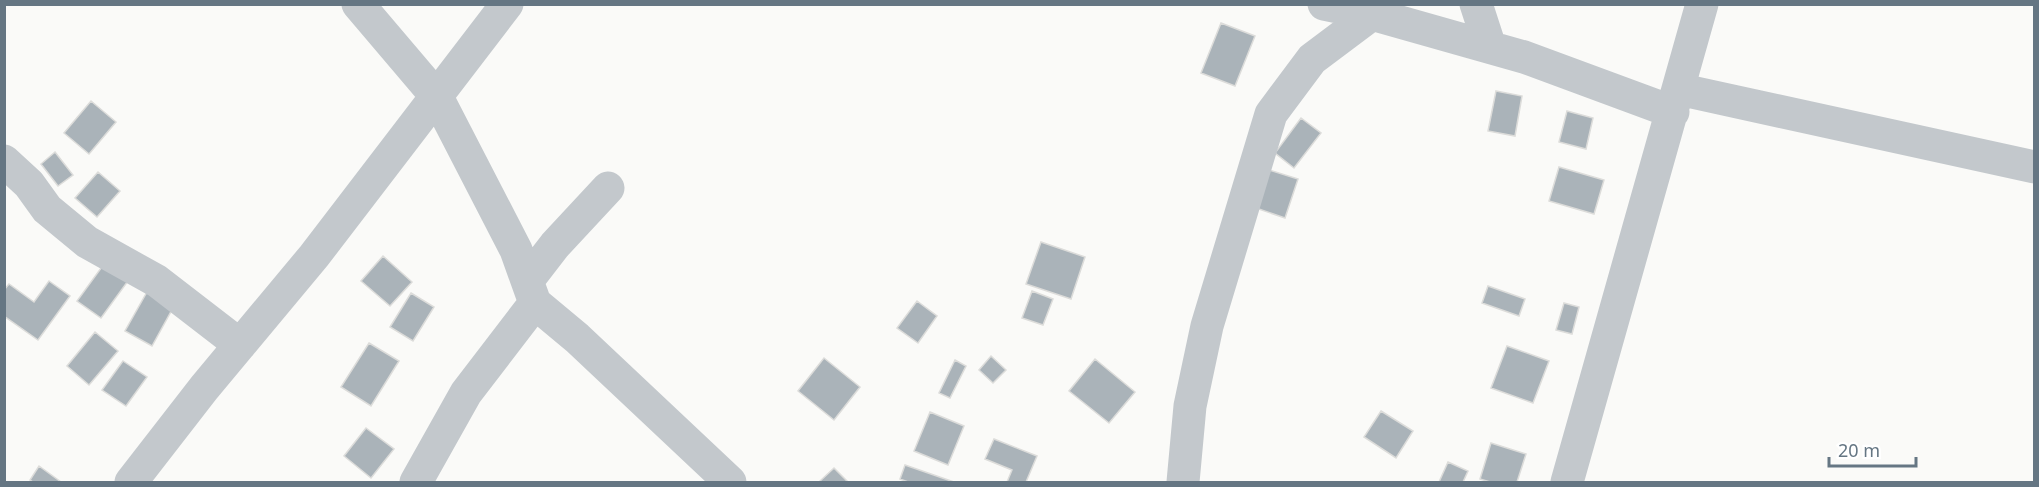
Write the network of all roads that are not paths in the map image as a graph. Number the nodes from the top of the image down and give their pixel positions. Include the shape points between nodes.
1 (358, 4) edge
2 (507, 4) edge
3 (1324, 4) edge
4 (1476, 4) edge
5 (1702, 4) edge
6 (1372, 14) junction
7 (1490, 46) junction
8 (437, 97) junction
9 (1676, 101) junction
10 (4, 161) edge
11 (2034, 167) edge
12 (608, 188) dead end
13 (532, 292) junction
14 (240, 345) junction
15 (1569, 482) edge
16 (131, 483) edge
17 (416, 483) edge
18 (730, 483) edge
19 (1183, 483) edge

1 - 8 street
2 - 8 street
3 - 6 street
4 - 7 street
5 - 9 street
6 - 7 street
6 - 19 street via 1312,59 1271,114 1207,326 1190,406
7 - 9 street via 1595,81
8 - 13 street via 516,250
8 - 14 street
9 - 11 street
9 - 15 street
10 - 14 street via 29,184 47,209 87,242 157,281
12 - 13 street via 555,245
13 - 17 street via 466,393
13 - 18 street
14 - 16 street

